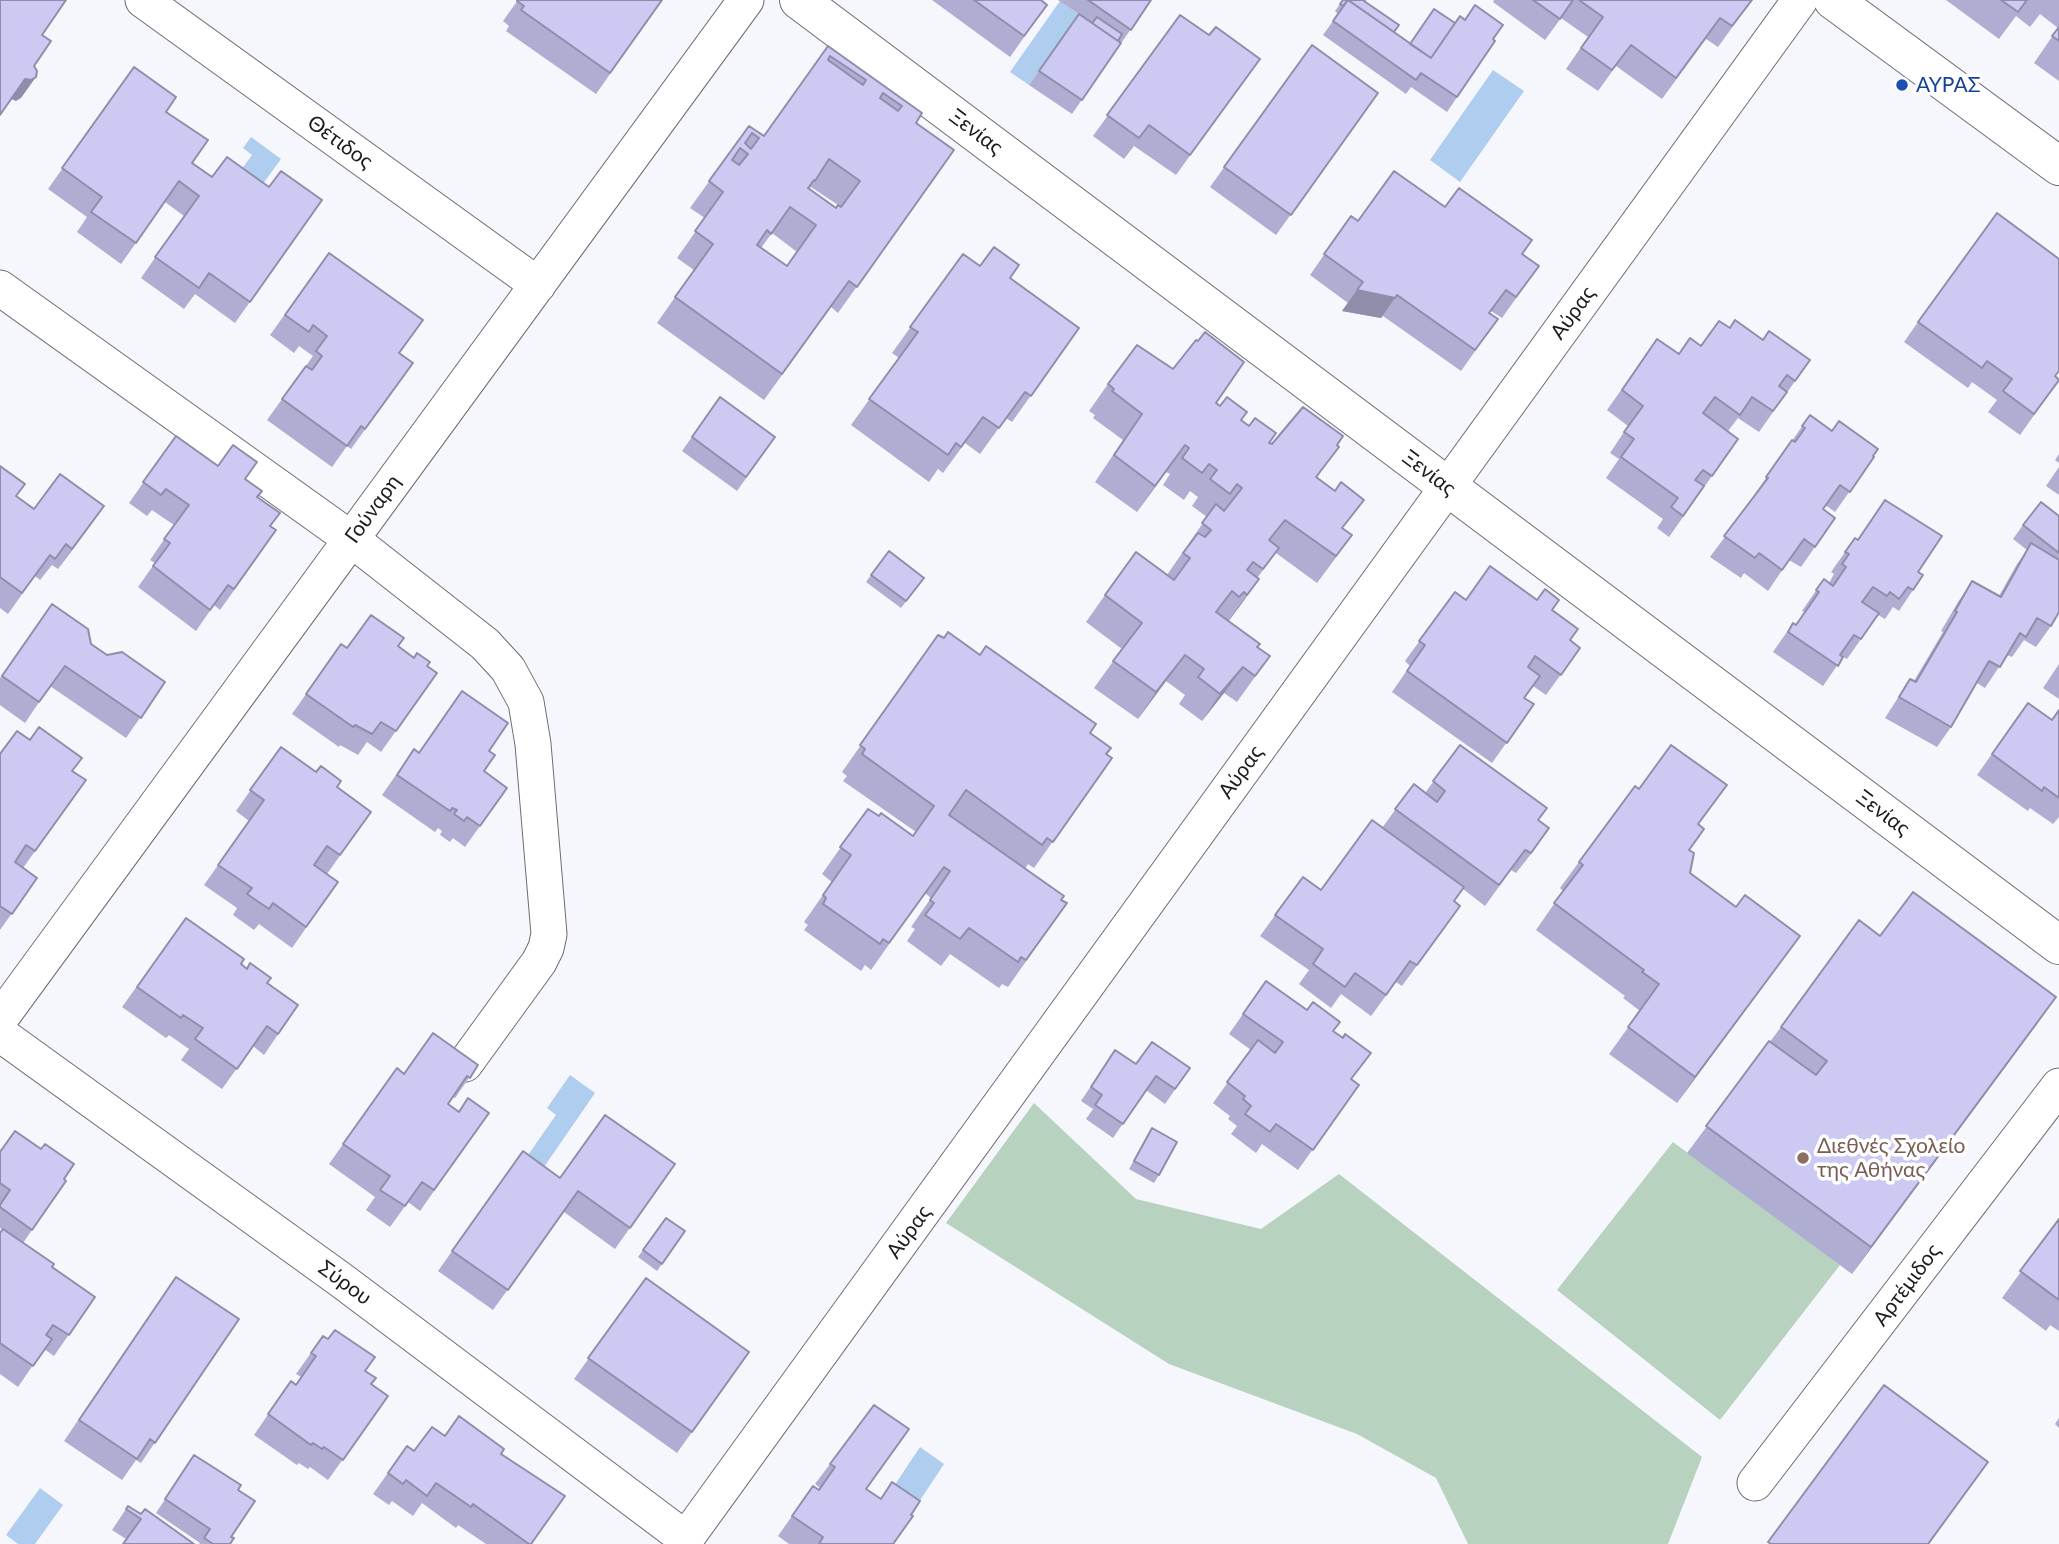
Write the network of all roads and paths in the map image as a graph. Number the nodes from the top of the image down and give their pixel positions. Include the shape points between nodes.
1 (143, 0) edge
2 (746, 0) edge
3 (800, 0) edge
4 (1800, 0) edge
5 (1833, 0) edge
6 (2059, 166) edge
7 (538, 285) junction
8 (0, 288) edge
9 (1447, 486) junction
10 (351, 539) junction
11 (2059, 946) edge
12 (0, 1019) edge
13 (0, 1034) edge
14 (465, 1064) edge
15 (2059, 1086) edge
16 (1755, 1483) dead end
17 (684, 1541) edge

1 - 7 street, Θέτιδος
2 - 7 street, Γούναρη
3 - 9 street, Ξενίας
4 - 9 street, Αύρας
5 - 6 street
7 - 10 street, Γούναρη
8 - 10 street
9 - 11 street, Ξενίας
9 - 17 street, Αύρας
10 - 12 street, Γούναρη
10 - 14 street via 485,644 508,669 526,702 549,934 539,962
13 - 17 street, Σύρου via 341,1280
15 - 16 street, Αρτέμιδος

